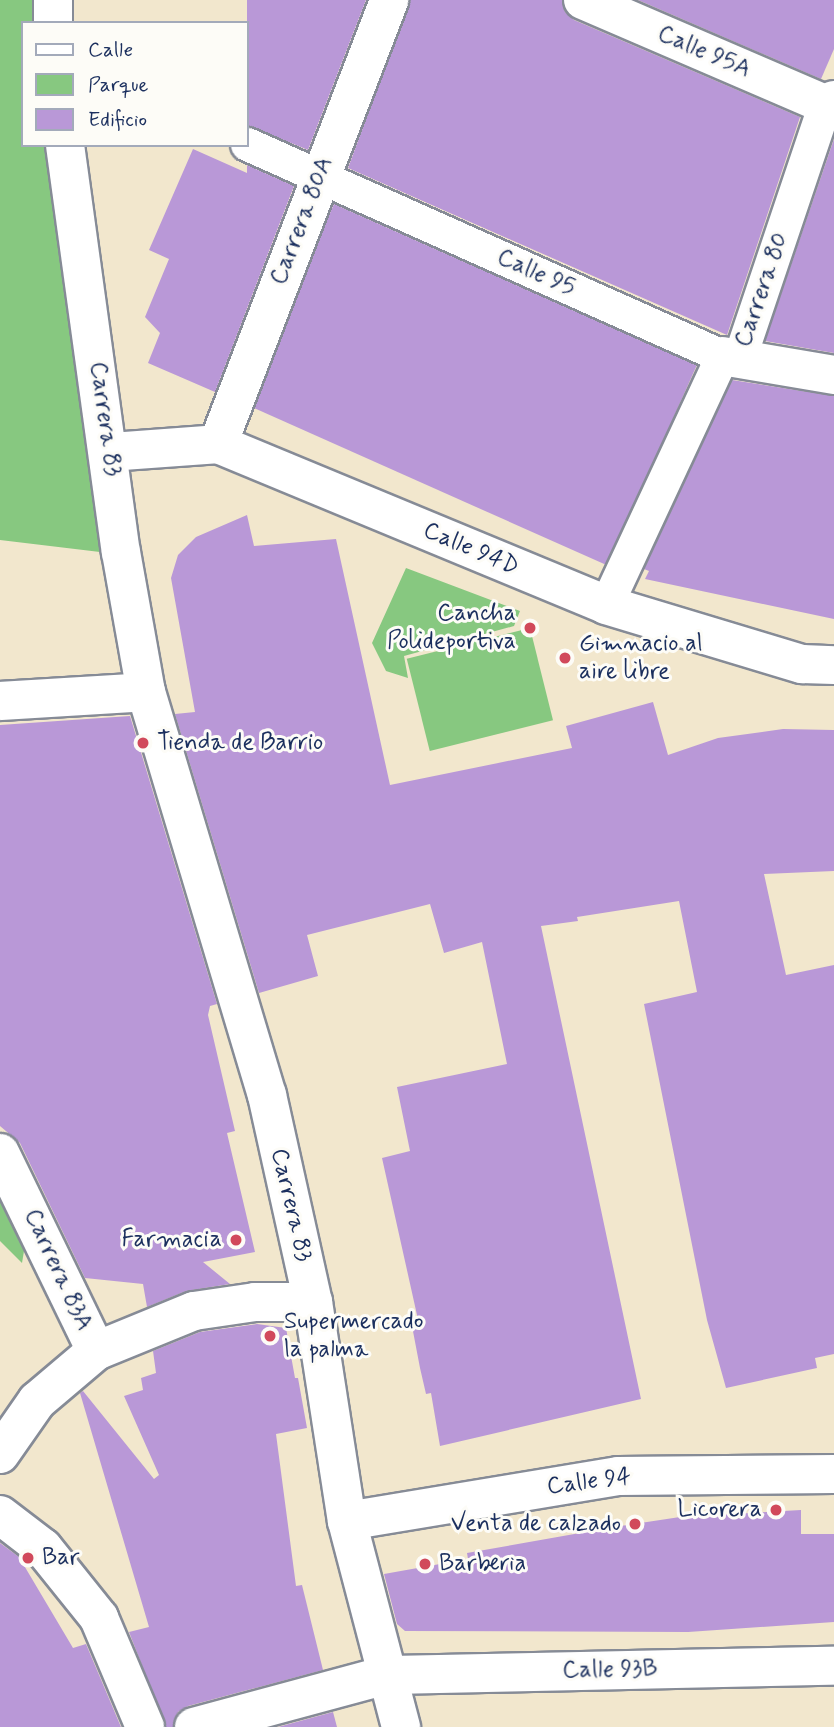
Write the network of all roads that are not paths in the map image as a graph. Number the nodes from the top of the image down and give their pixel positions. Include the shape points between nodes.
1 (53, 0) edge
2 (389, 0) edge
3 (583, 0) edge
4 (52, 21) edge
5 (831, 104) edge
6 (248, 144) edge
7 (65, 147) edge
8 (319, 176) junction
9 (731, 357) junction
10 (834, 375) edge
11 (218, 444) junction
12 (110, 452) junction
13 (606, 605) junction
14 (834, 666) edge
15 (146, 692) junction
16 (0, 701) edge
17 (0, 1153) edge
18 (313, 1302) junction
19 (96, 1351) junction
20 (0, 1454) edge
21 (834, 1474) edge
22 (0, 1515) edge
23 (347, 1521) junction
24 (834, 1666) edge
25 (387, 1675) junction
26 (145, 1727) edge
27 (194, 1727) edge
28 (401, 1727) edge

1 - 4 street
2 - 8 street, Carrera 80A
3 - 5 street, Calle 95A
5 - 9 street, Carrera 80
6 - 8 street, Calle 95
7 - 12 street, Carrera 83
8 - 9 street, Calle 95
8 - 11 street, Carrera 80A
9 - 10 street, Calle 95
9 - 13 street, Carrera 80
11 - 12 street, Calle 94D
11 - 13 street, Calle 94D
12 - 15 street, Carrera 83
13 - 14 street, Calle 94D via 802,664
15 - 16 street
15 - 18 street, Carrera 83 via 267,1095
17 - 19 street, Carrera 83A
18 - 19 street via 255,1302 194,1311
18 - 23 street, Carrera 83
19 - 20 street via 37,1401
21 - 23 street, Calle 94 via 618,1476
22 - 26 street via 43,1548 99,1618
23 - 25 street, Carrera 83
24 - 25 street, Calle 93B
25 - 27 street, Calle 93B
25 - 28 street, Carrera 83

